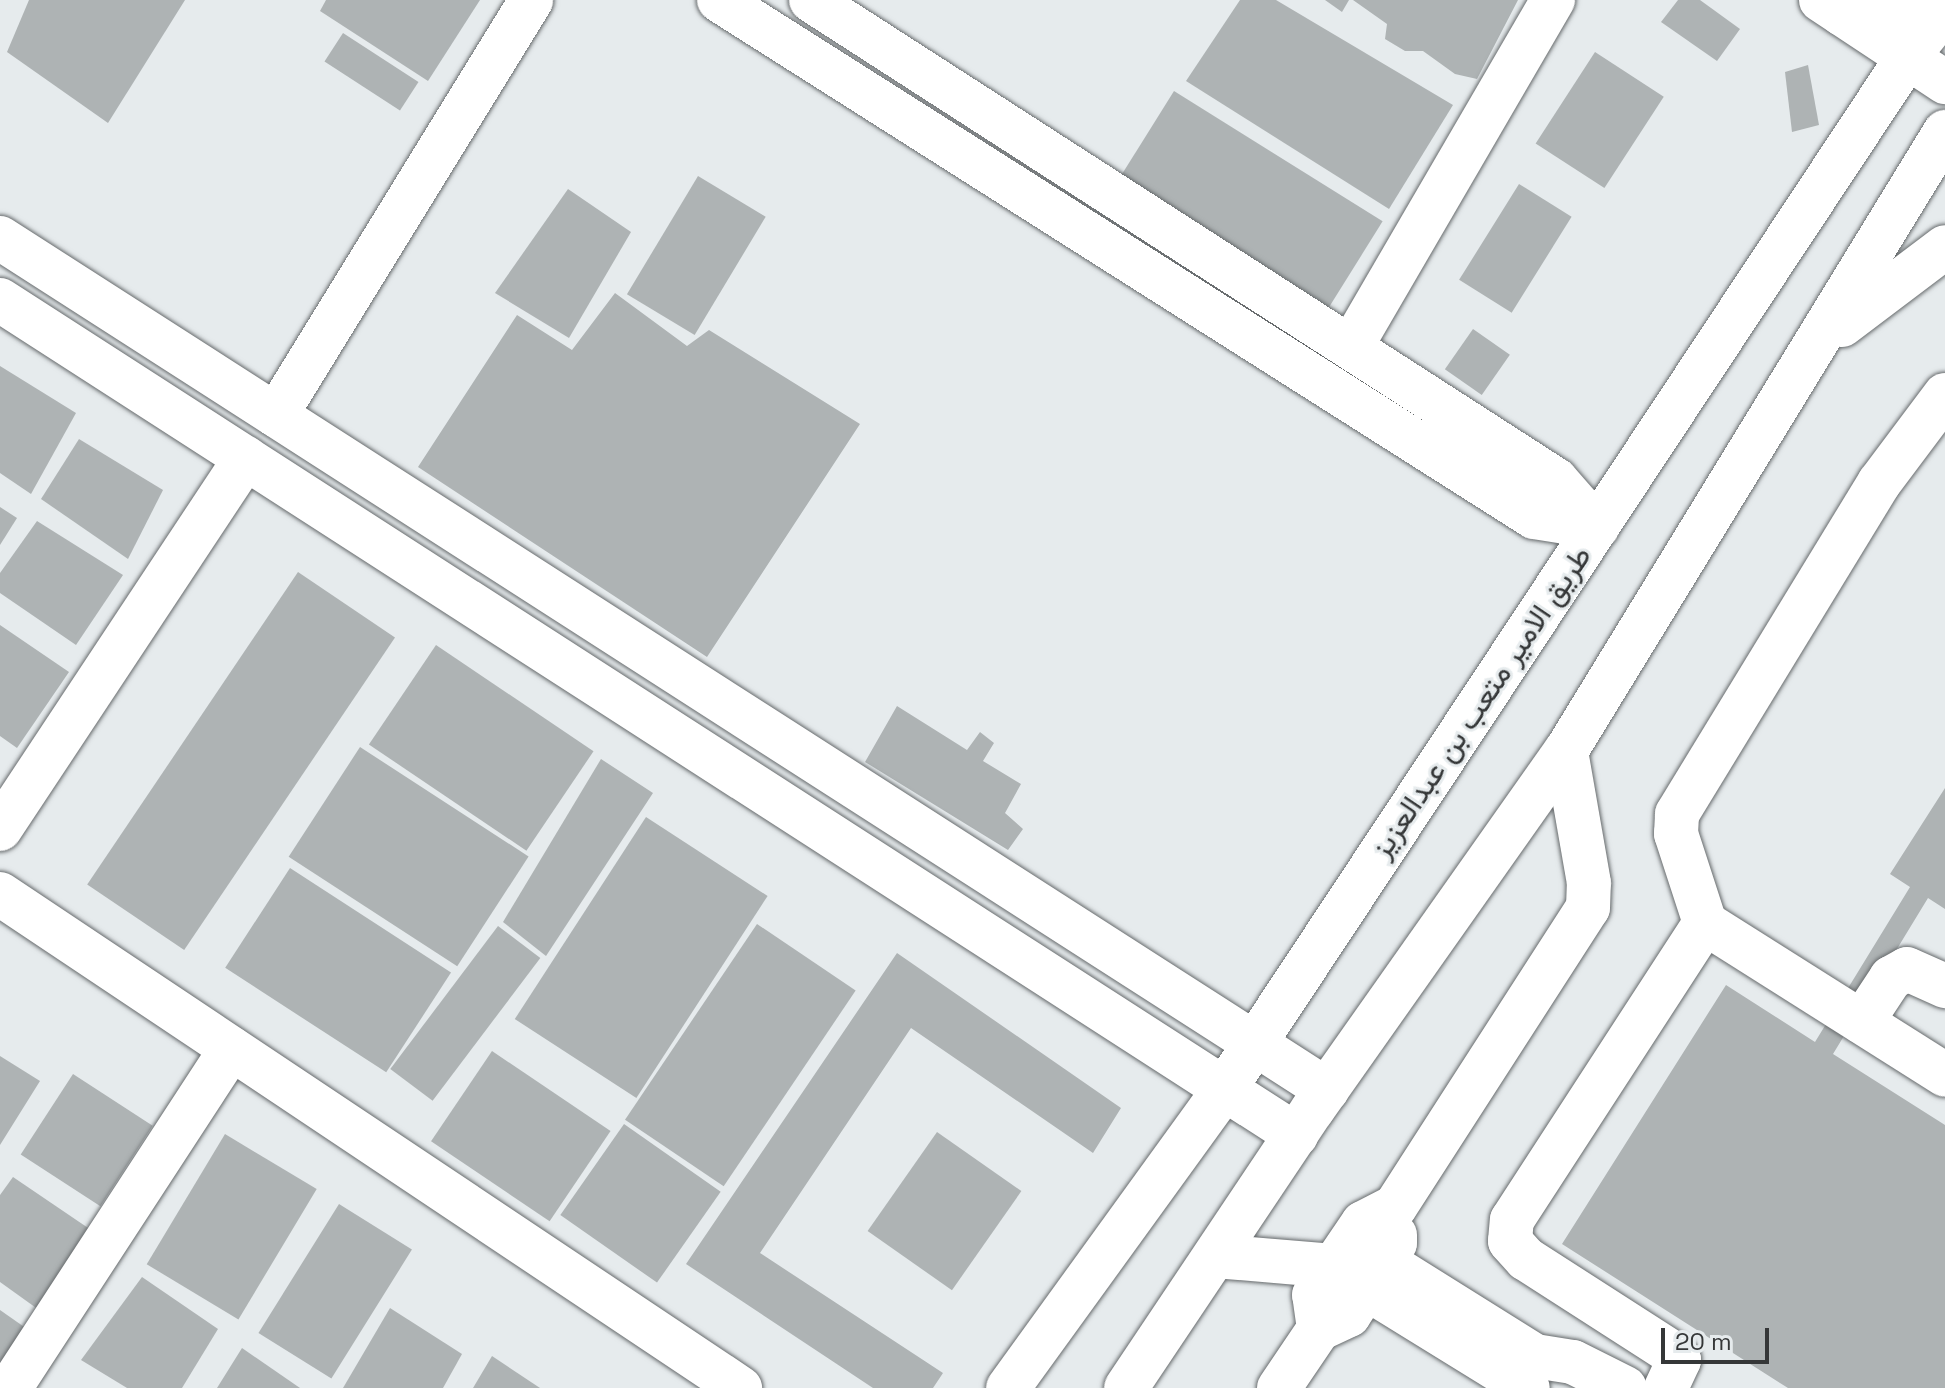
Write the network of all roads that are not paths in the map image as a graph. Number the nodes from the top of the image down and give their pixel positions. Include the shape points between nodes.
1 (531, 0) edge
2 (719, 0) edge
3 (1553, 0) edge
4 (1922, 0) edge
5 (1932, 0) edge
6 (832, 6) edge
7 (1832, 7) edge
8 (1945, 9) edge
9 (1909, 55) junction
10 (930, 77) junction
11 (1945, 82) edge
12 (903, 117) junction
13 (1945, 132) edge
14 (0, 238) edge
15 (1945, 247) edge
16 (0, 300) edge
17 (1821, 342) junction
18 (1351, 347) junction
19 (1945, 395) edge
20 (276, 415) junction
21 (246, 458) junction
22 (1597, 527) junction
23 (558, 596) junction
24 (530, 640) junction
25 (1566, 751) junction
26 (0, 829) edge
27 (0, 894) edge
28 (1705, 923) junction
29 (1945, 986) edge
30 (1862, 1022) junction
31 (1256, 1042) junction
32 (231, 1049) junction
33 (1945, 1075) edge
34 (1226, 1087) junction
35 (1327, 1090) junction
36 (1296, 1135) junction
37 (1215, 1256) junction
38 (1361, 1271) junction
39 (1528, 1375) edge
40 (26, 1383) edge
41 (740, 1388) edge
42 (1008, 1388) edge
43 (1126, 1388) edge
44 (1279, 1388) edge
45 (1625, 1388) edge
46 (1666, 1388) edge

1 - 20 street
2 - 12 street
3 - 18 street
4 - 7 street via 1916,9
5 - 8 street
6 - 10 street
7 - 9 street
8 - 9 street, طريق الامير متعب بن عبدالعزيز
9 - 11 street
9 - 22 street, طريق الامير متعب بن عبدالعزيز
10 - 12 street
10 - 18 street
12 - 22 street via 1534,517
13 - 17 street
14 - 20 street
15 - 17 street
16 - 21 street
17 - 25 street
18 - 22 street via 1556,480
19 - 28 street via 1879,483 1677,814 1676,834
20 - 23 street
21 - 24 street
21 - 26 street
22 - 31 street, طريق الامير متعب بن عبدالعزيز
23 - 24 street
23 - 31 street
24 - 34 street
25 - 35 street
25 - 38 street via 1589,883 1588,908 1395,1207 1395,1243
27 - 32 street
28 - 30 street
28 - 46 street via 1512,1220 1510,1241 1526,1259 1671,1352 1679,1360 1678,1369
29 - 30 street via 1907,969 1891,978
30 - 33 street
31 - 34 street, طريق الامير متعب بن عبدالعزيز
31 - 35 street
32 - 40 street
32 - 41 street
34 - 36 street
34 - 42 street, طريق الامير متعب بن عبدالعزيز
35 - 36 street
36 - 37 street
37 - 38 street
37 - 43 street
38 - 39 street
38 - 44 street via 1349,1315 1319,1329
39 - 45 street via 1586,1367

